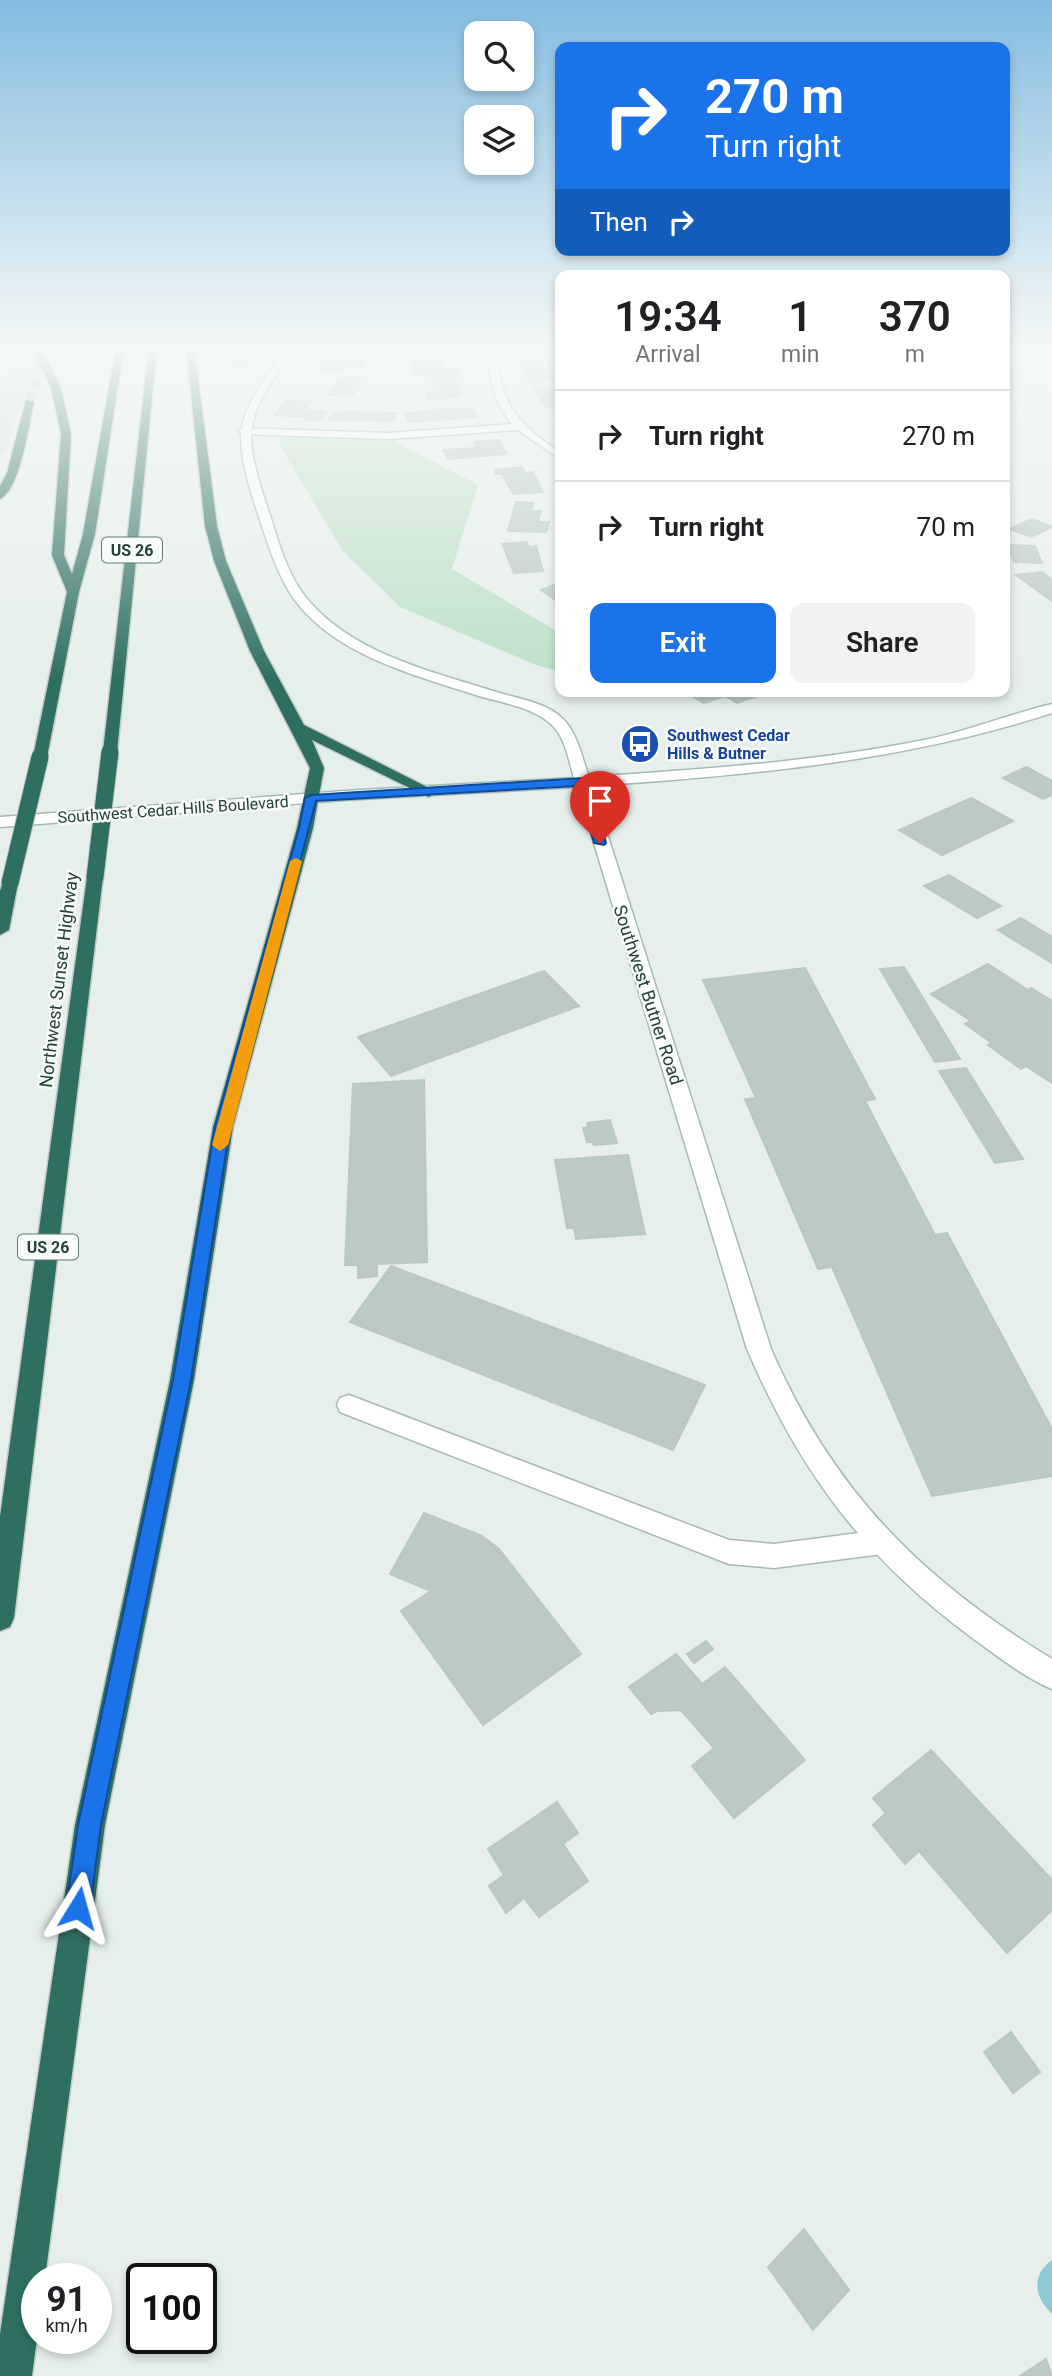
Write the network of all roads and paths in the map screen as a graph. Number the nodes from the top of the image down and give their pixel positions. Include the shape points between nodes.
1 (16, 458) edge
2 (64, 458) edge
3 (102, 458) edge
4 (141, 458) edge
5 (203, 458) edge
6 (246, 458) edge
7 (0, 496) edge
8 (73, 592) junction
9 (1052, 708) edge
10 (297, 727) junction
11 (583, 782) junction
12 (429, 792) junction
13 (311, 798) junction
14 (0, 821) edge
15 (0, 930) edge
16 (349, 1405) dead end
17 (882, 1542) junction
18 (0, 1618) edge
19 (1052, 1675) edge
20 (13, 2376) edge

1 - 7 highway
2 - 8 highway via 58,555
3 - 8 highway, US 26 via 89,534
4 - 18 highway, Northwest Sunset Highway / US 26, bridge via 95,877
5 - 10 highway via 220,561 257,651
6 - 11 street, Southwest Butner Road via 287,577 308,608 351,640 387,658 554,720 565,732
8 - 15 highway, US 26, bridge
9 - 11 street, Southwest Cedar Hills Boulevard via 981,732 856,757
10 - 12 highway
10 - 13 highway via 317,768
11 - 12 street, Southwest Cedar Hills Boulevard
11 - 17 street, Southwest Butner Road via 759,1349 782,1404 832,1482
12 - 13 street, Southwest Cedar Hills Boulevard
13 - 14 street, Southwest Cedar Hills Boulevard
13 - 20 highway via 223,1127 182,1380 90,1825
16 - 17 street via 729,1552 774,1556
17 - 19 street, Southwest Butner Road via 949,1604

